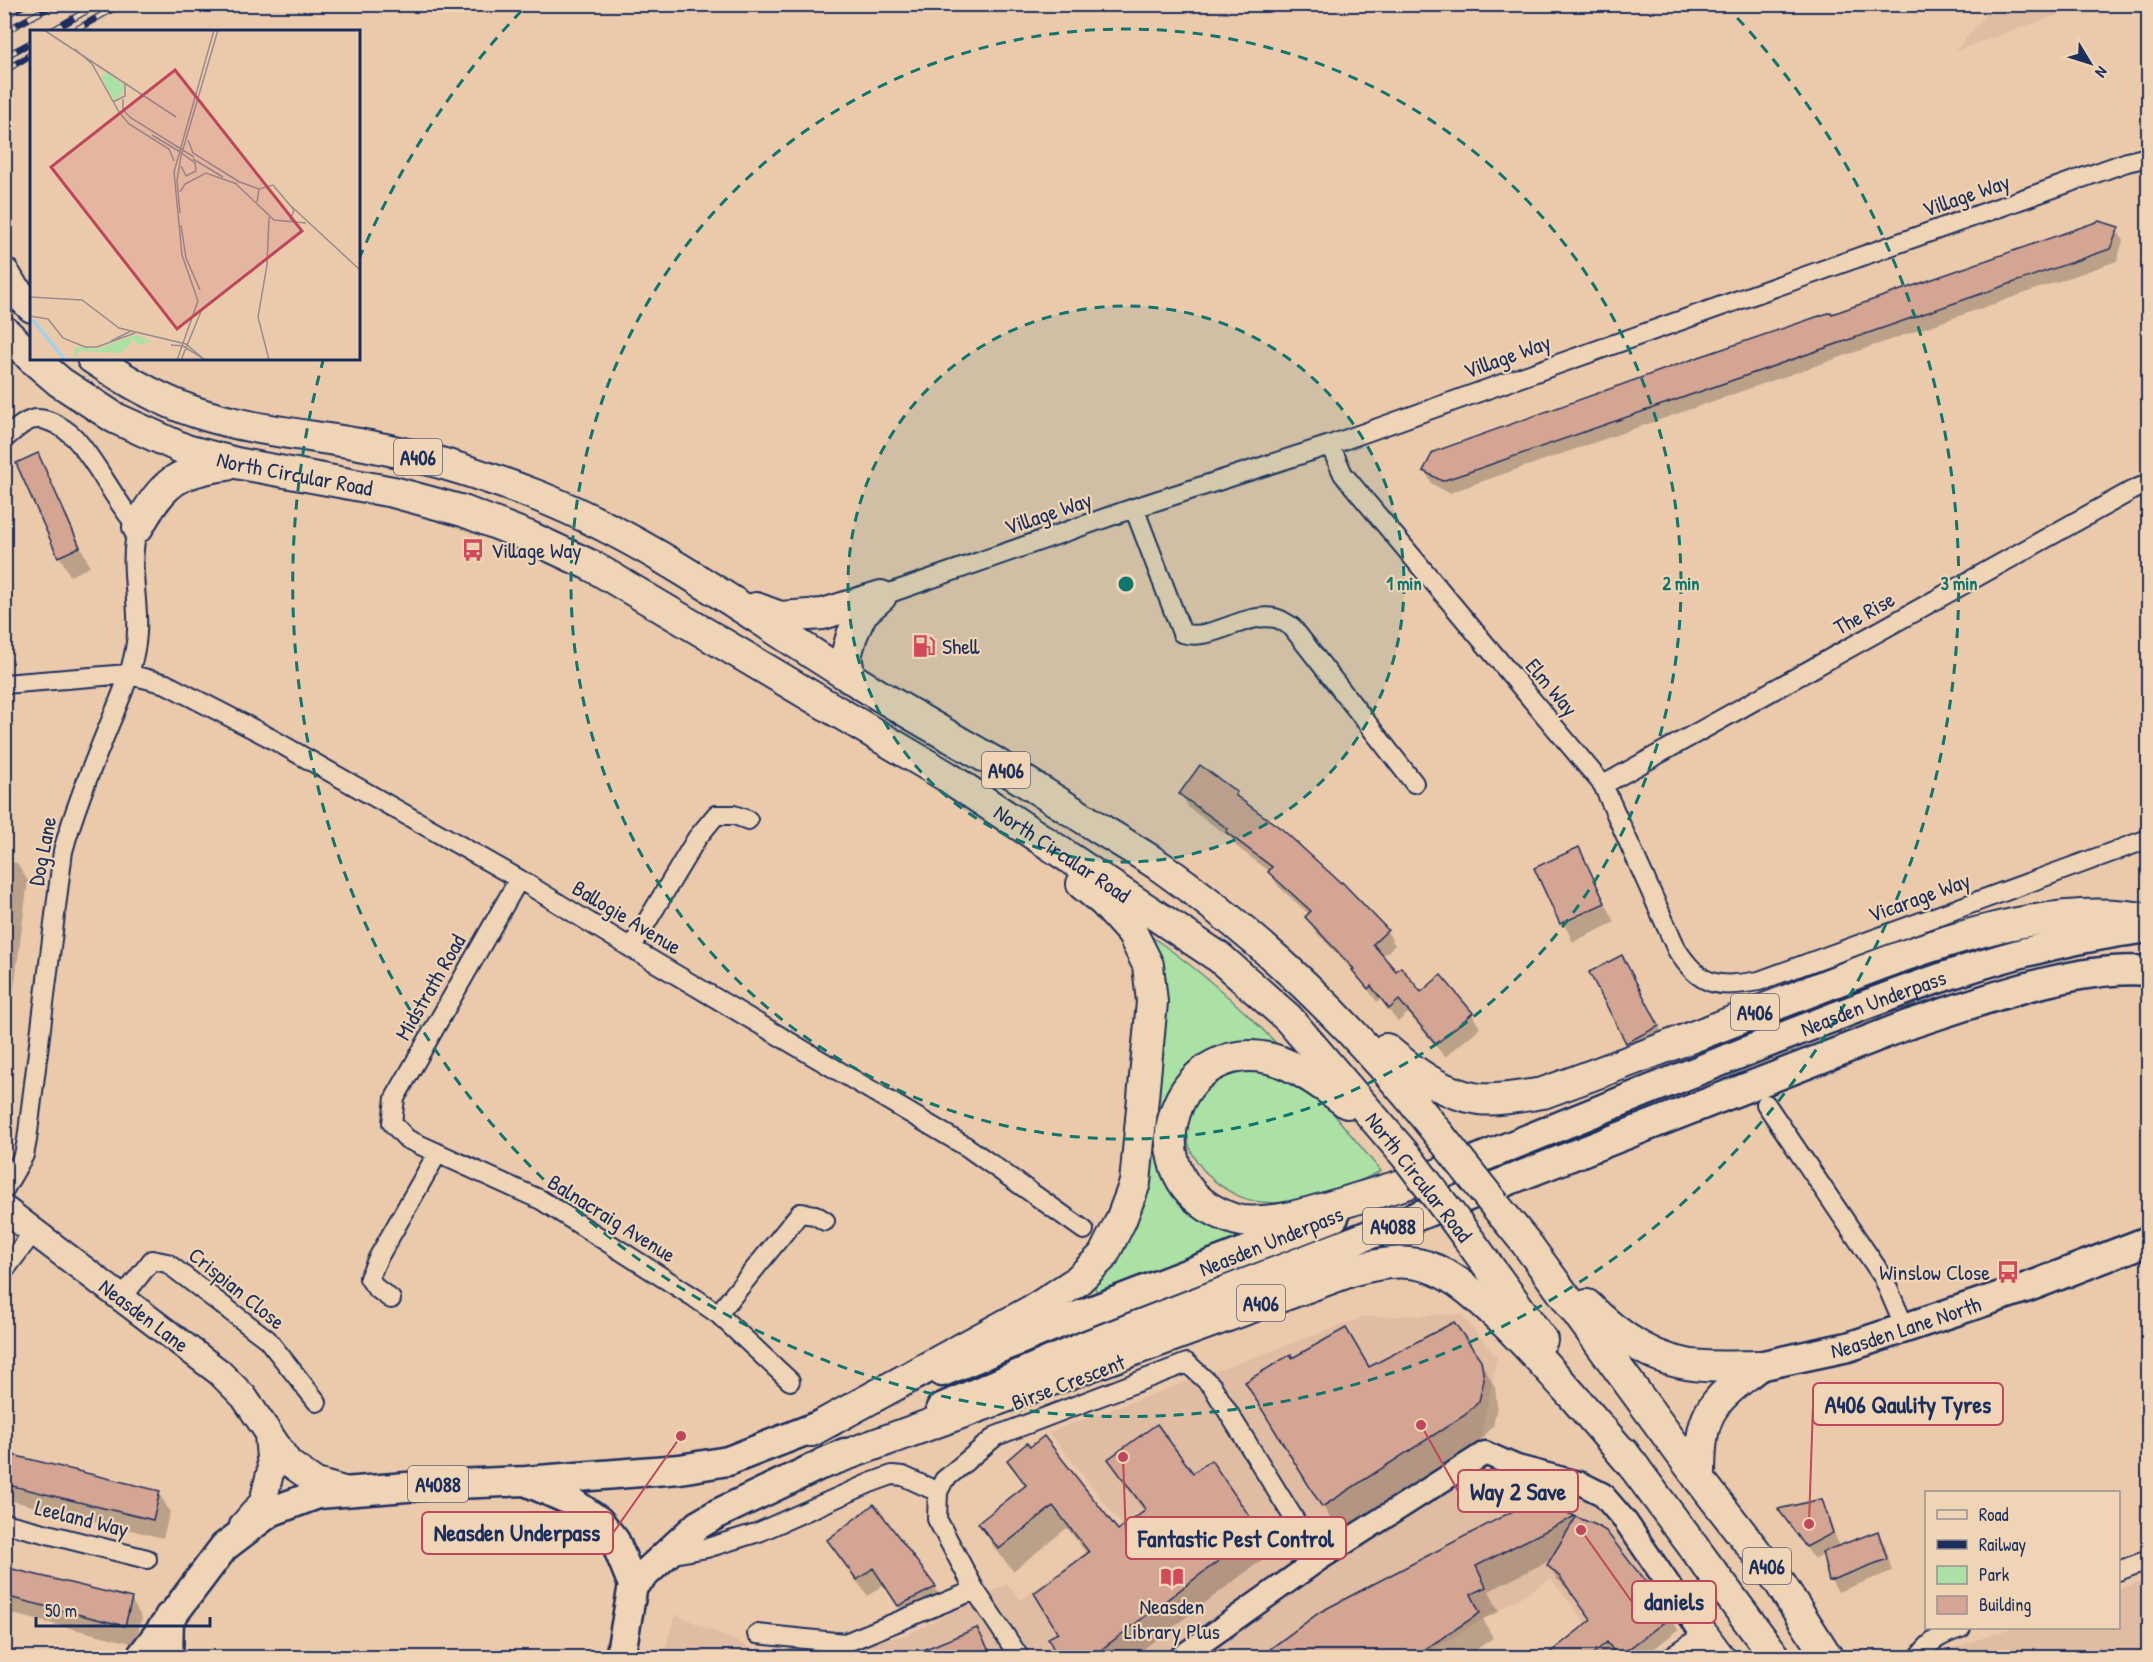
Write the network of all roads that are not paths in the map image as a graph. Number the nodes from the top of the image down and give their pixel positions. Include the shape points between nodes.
1 (2148, 157) edge
2 (4, 273) edge
3 (30, 305) edge
4 (4, 332) edge
5 (30, 356) edge
6 (34, 360) edge
7 (95, 360) edge
8 (4, 439) edge
9 (1330, 445) junction
10 (236, 463) junction
11 (2148, 484) edge
12 (1134, 508) junction
13 (138, 527) junction
14 (881, 596) junction
15 (730, 599) junction
16 (128, 674) junction
17 (850, 678) junction
18 (4, 684) edge
19 (946, 776) junction
20 (1414, 783) dead end
21 (1603, 785) junction
22 (748, 820) dead end
23 (2148, 839) edge
24 (519, 879) junction
25 (2148, 920) edge
26 (2148, 928) edge
27 (631, 948) junction
28 (1276, 956) junction
29 (2148, 971) edge
30 (1704, 980) joint
31 (1766, 1104) dead end
32 (392, 1123) joint
33 (1387, 1134) junction
34 (437, 1154) junction
35 (1445, 1172) junction
36 (4, 1190) edge
37 (4, 1209) edge
38 (825, 1221) dead end
39 (1084, 1230) dead end
40 (34, 1231) junction
41 (2148, 1241) edge
42 (1526, 1243) junction
43 (4, 1270) edge
44 (122, 1298) junction
45 (391, 1299) dead end
46 (718, 1314) junction
47 (1905, 1328) junction
48 (1759, 1366) junction
49 (790, 1381) dead end
50 (317, 1402) dead end
51 (811, 1431) junction
52 (268, 1435) junction
53 (824, 1463) junction
54 (1635, 1468) junction
55 (1700, 1480) junction
56 (526, 1481) junction
57 (350, 1491) junction
58 (938, 1492) junction
59 (4, 1523) edge
60 (224, 1547) junction
61 (665, 1555) junction
62 (147, 1559) dead end
63 (1319, 1559) junction
64 (2148, 1560) edge
65 (2120, 1570) edge
66 (633, 1585) junction
67 (975, 1590) junction
68 (169, 1617) junction
69 (1958, 1629) edge
70 (757, 1634) dead end
71 (1712, 1646) edge
72 (1921, 1654) dead end
73 (140, 1658) edge
74 (168, 1658) edge
75 (620, 1658) edge
76 (1020, 1658) edge
77 (1180, 1658) edge
78 (1669, 1658) edge
79 (1776, 1658) edge
80 (1828, 1658) edge

1 - 9 street, Village Way
2 - 3 highway
4 - 5 highway, North Circular Road / A406
6 - 10 highway, North Circular Road / A406 via 60,382 115,417 186,450
7 - 15 highway, North Circular Road / A406 via 143,388 196,412 233,423 432,460 538,496 624,537
8 - 13 street via 32,420 45,420 62,429 79,442
9 - 12 street, Village Way
9 - 21 street, Elm Way via 1343,474
10 - 13 highway via 177,477 148,509
10 - 19 highway, North Circular Road / A406 via 393,492 463,511 530,537 592,566
11 - 21 street, The Rise
12 - 14 street, Village Way
12 - 20 street via 1182,633 1194,636 1254,619 1275,618 1292,627
13 - 16 street, Dog Lane via 133,550 137,628
14 - 15 highway via 823,614 780,617
14 - 17 highway via 862,613 852,635 846,656
15 - 17 highway, North Circular Road / A406
16 - 18 street, Ballogie Avenue
16 - 24 street, Ballogie Avenue via 166,684 255,730
16 - 36 street, Dog Lane via 75,808 63,851 27,1140 24,1155
17 - 28 highway, North Circular Road / A406 via 996,763 1159,866
19 - 33 highway, North Circular Road / A406 via 1220,958 1288,1018
19 - 51 highway, A406 via 1104,902 1132,933 1149,965 1152,1002 1136,1183 1103,1256 1076,1282 1038,1307
21 - 30 street, Elm Way via 1677,950 1689,969
22 - 27 street via 716,815
23 - 30 street, Vicarage Way via 1759,981 1731,986
24 - 27 street, Ballogie Avenue
24 - 32 street, Midstrath Road via 395,1098
25 - 28 highway, A406 via 2099,915 2059,917 1949,942 1865,970 1581,1080 1543,1093 1508,1098 1478,1099 1423,1077
26 - 35 main road, Neasden Underpass / A4088 via 2069,941 1929,981
27 - 39 street, Ballogie Avenue via 967,1147
28 - 42 highway, North Circular Road / A406, bridge via 1404,1089
29 - 53 main road, Neasden Underpass / A4088 via 2129,969 2071,978 1907,1025 1084,1346 965,1396
31 - 47 street via 1883,1277
32 - 34 street, Balnacraig Avenue via 407,1139
33 - 35 highway, A406 via 1298,1071 1274,1059 1251,1056 1228,1059 1190,1083 1172,1118 1170,1140 1184,1184 1217,1213 1239,1220 1298,1216
33 - 54 highway, North Circular Road / A406, bridge via 1457,1223
34 - 45 street via 369,1278
34 - 46 street, Balnacraig Avenue via 541,1200
35 - 51 main road, Neasden Underpass / A4088 via 1053,1326
37 - 40 main road, Neasden Lane
38 - 46 street via 800,1213
40 - 43 street
40 - 44 main road, Neasden Lane
41 - 47 main road, Neasden Lane North
42 - 48 highway via 1599,1317 1641,1348 1663,1358 1702,1366
42 - 55 highway, North Circular Road / A406
44 - 50 street, Crispian Close via 152,1260 167,1263 267,1339
44 - 52 main road, Neasden Lane via 219,1372 243,1397
46 - 49 street, Balnacraig Avenue
47 - 48 main road, Neasden Lane North via 1848,1347
48 - 55 highway via 1717,1400 1709,1413 1700,1448
51 - 56 main road, Neasden Underpass / A4088 via 728,1461 680,1469
52 - 57 main road, Neasden Lane via 289,1462 316,1482
52 - 60 main road, Neasden Lane via 271,1469 263,1502
53 - 54 highway, A406 via 1354,1270 1407,1262 1447,1277 1492,1311 1549,1368
53 - 61 main road, Neasden Underpass / A4088 via 717,1514 698,1525
54 - 79 highway, North Circular Road / A406
55 - 80 highway, North Circular Road / A406 via 1778,1580
56 - 57 main road, A4088
56 - 66 main road, A4088 via 568,1500 599,1521 615,1541
57 - 60 main road, A4088 via 318,1494 270,1512
58 - 61 street via 892,1475 759,1532 707,1548
58 - 63 street, Birse Crescent via 944,1480 996,1436 1186,1363 1212,1386
58 - 67 street via 937,1519
59 - 62 street, Leeland Way
60 - 68 main road, A4088
61 - 66 main road, Neasden Underpass / A4088
63 - 71 street via 1485,1453 1602,1494 1626,1522
63 - 77 street
64 - 65 street
66 - 75 main road
67 - 70 street via 845,1643
67 - 76 street
68 - 73 main road, A4088
68 - 74 main road
69 - 72 street via 1929,1642
71 - 78 street

